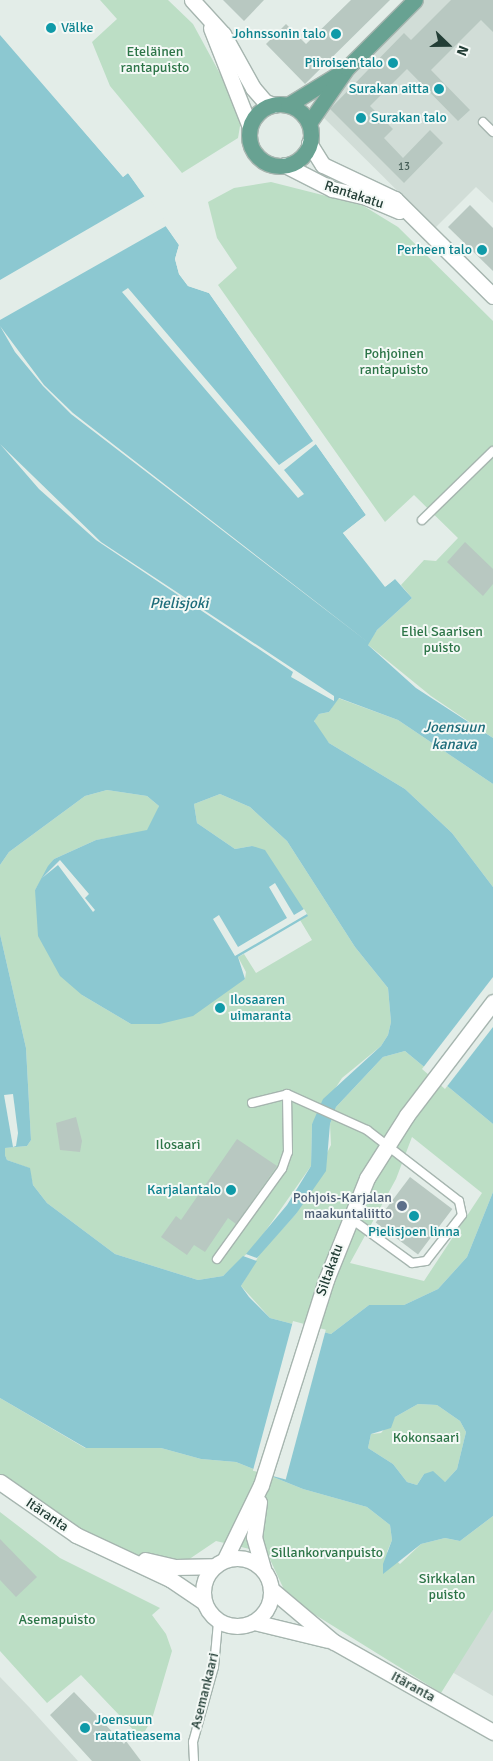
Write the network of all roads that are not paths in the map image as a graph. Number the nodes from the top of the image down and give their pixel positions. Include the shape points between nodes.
1 (192, 0) edge
2 (415, 0) edge
3 (204, 13) junction
4 (347, 68) junction
5 (281, 105) junction
6 (309, 122) junction
7 (483, 122) dead end
8 (250, 126) junction
9 (493, 132) edge
10 (309, 144) junction
11 (285, 165) junction
12 (423, 225) junction
13 (493, 296) edge
14 (493, 451) edge
15 (422, 520) dead end
16 (493, 1002) edge
17 (287, 1094) junction
18 (252, 1103) dead end
19 (386, 1145) junction
20 (350, 1218) junction
21 (217, 1259) dead end
22 (0, 1482) edge
23 (261, 1485) junction
24 (124, 1555) junction
25 (220, 1562) junction
26 (263, 1569) junction
27 (272, 1589) junction
28 (204, 1602) junction
29 (218, 1622) junction
30 (254, 1622) junction
31 (334, 1642) junction
32 (493, 1732) edge
33 (194, 1761) edge

1 - 3 street
2 - 4 main road
3 - 5 street via 223,34 253,88 265,102
3 - 8 street
4 - 5 main road
4 - 6 main road
5 - 6 main road via 296,108
5 - 8 main road via 256,115
6 - 10 main road
7 - 9 lane
8 - 11 main road via 250,143 256,154 264,162
10 - 11 main road via 300,158
10 - 12 street, Rantakatu via 323,166 389,195
11 - 12 street, Rantakatu via 332,189 389,206
12 - 13 street, Rantakatu
14 - 15 lane
16 - 19 street, Siltakatu
17 - 18 lane
17 - 19 lane via 366,1130
17 - 21 lane via 288,1152 282,1169
19 - 20 street, Siltakatu
19 - 20 lane via 459,1200 462,1215 426,1261 412,1263
20 - 23 street, Siltakatu via 312,1321
22 - 24 street, Itäranta via 76,1535
23 - 25 street, Siltakatu
23 - 26 street, Siltakatu via 254,1537
24 - 25 street, Itäranta via 175,1567
24 - 28 street, Itäranta
25 - 26 street via 252,1561
25 - 28 street via 206,1576
26 - 27 street
27 - 30 street via 267,1608
27 - 31 street, Itäranta
28 - 29 street
29 - 30 street via 230,1626
29 - 33 lane, Asemankaari via 214,1667 193,1742
30 - 31 street, Itäranta
31 - 32 street, Itäranta

